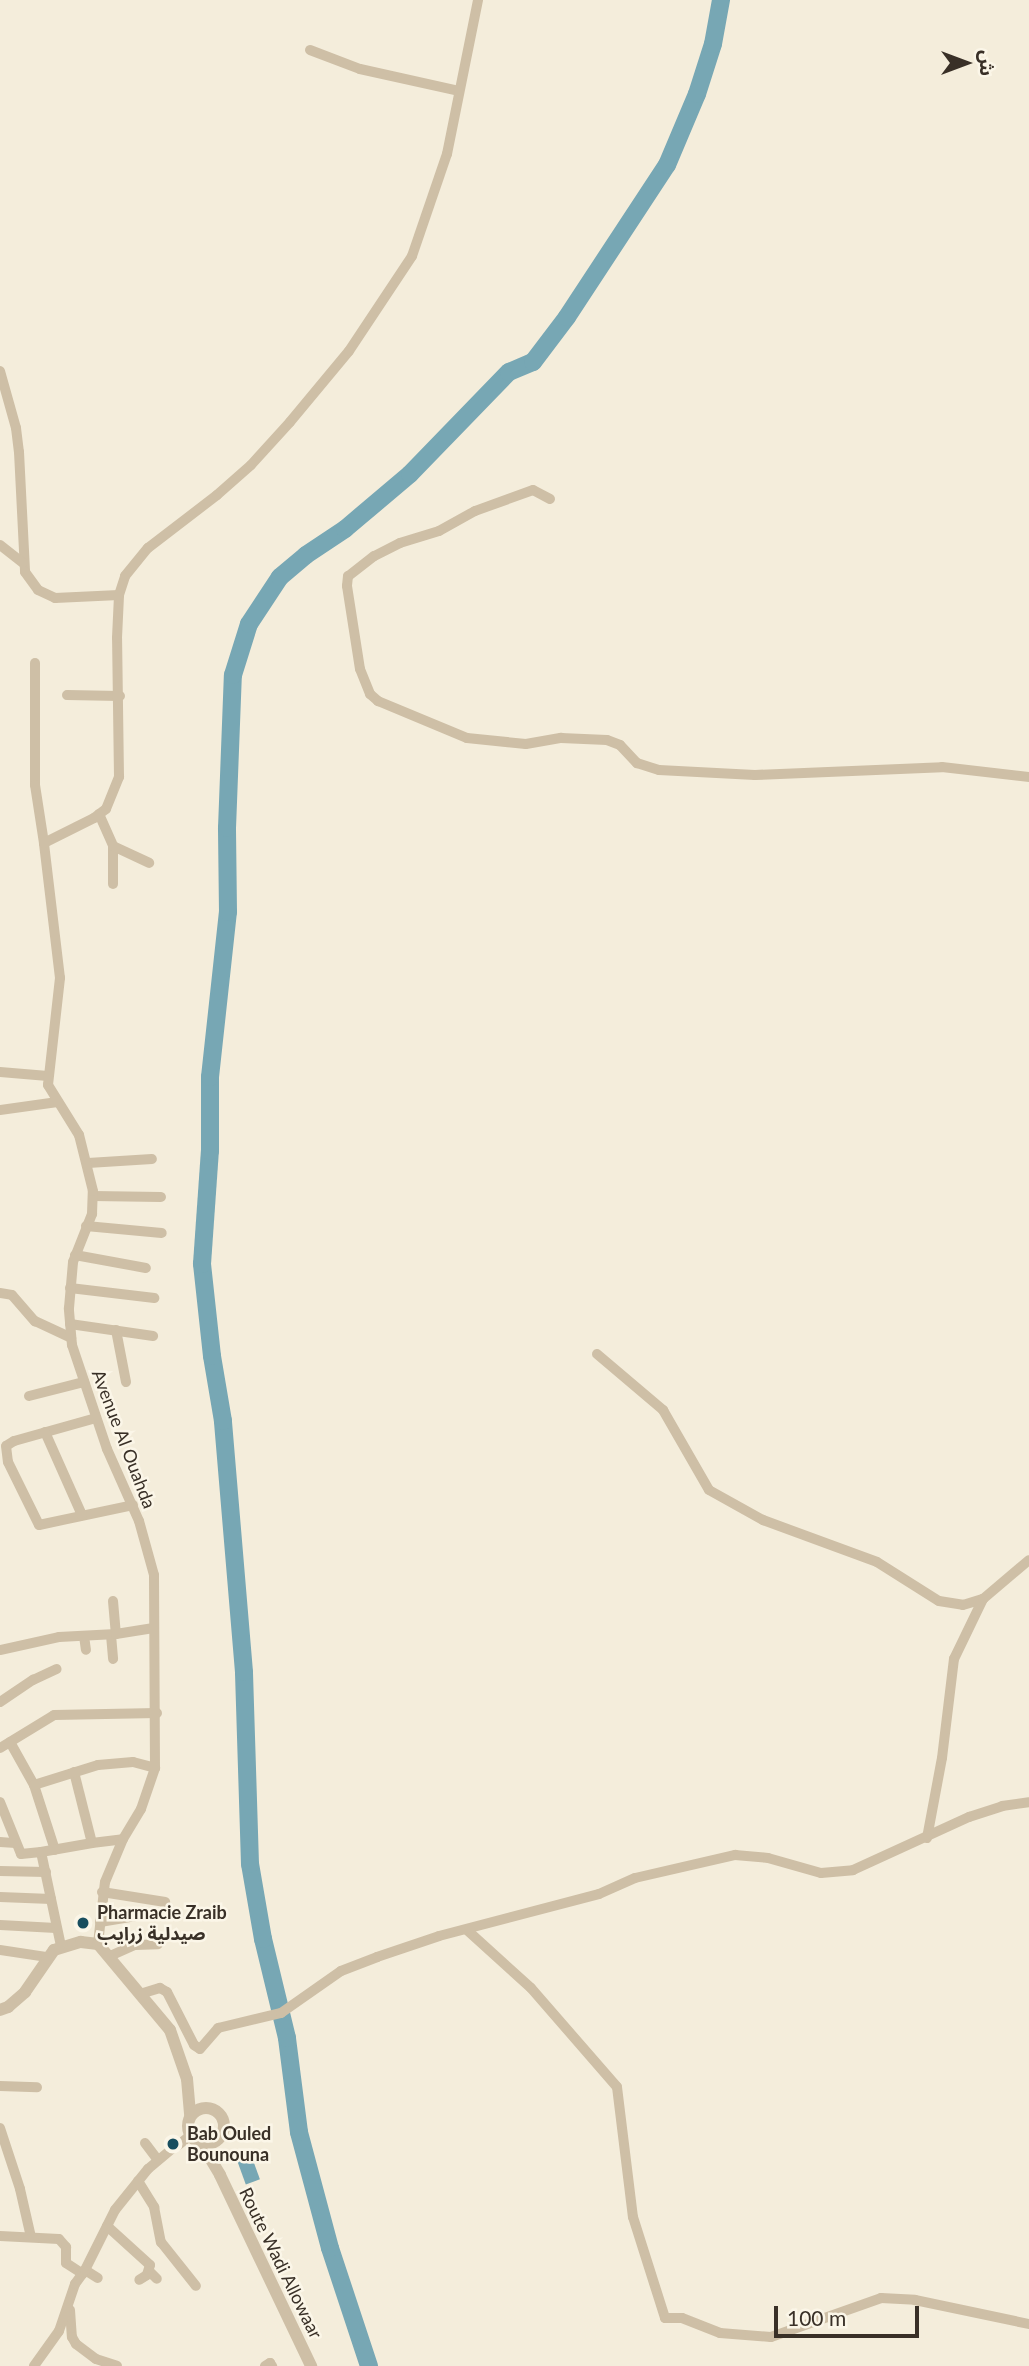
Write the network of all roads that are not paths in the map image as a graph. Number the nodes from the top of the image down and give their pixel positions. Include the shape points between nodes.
1 (478, 0) edge
2 (310, 50) dead end
3 (458, 91) junction
4 (0, 371) edge
5 (550, 499) dead end
6 (0, 545) edge
7 (23, 563) junction
8 (119, 595) junction
9 (35, 663) dead end
10 (67, 695) dead end
11 (120, 696) junction
12 (1029, 776) edge
13 (99, 814) junction
14 (44, 843) junction
15 (113, 846) junction
16 (149, 863) dead end
17 (113, 884) dead end
18 (0, 1073) edge
19 (48, 1076) junction
20 (57, 1102) junction
21 (0, 1110) edge
22 (152, 1159) dead end
23 (88, 1163) junction
24 (93, 1196) junction
25 (161, 1197) dead end
26 (86, 1226) junction
27 (162, 1233) dead end
28 (75, 1255) junction
29 (146, 1268) dead end
30 (70, 1288) junction
31 (0, 1293) edge
32 (154, 1298) dead end
33 (70, 1324) junction
34 (116, 1330) junction
35 (153, 1336) dead end
36 (71, 1338) junction
37 (597, 1354) dead end
38 (84, 1382) junction
39 (126, 1382) dead end
40 (29, 1396) dead end
41 (96, 1418) junction
42 (45, 1432) junction
43 (133, 1506) junction
44 (82, 1515) junction
45 (1029, 1560) edge
46 (984, 1599) junction
47 (113, 1601) dead end
48 (154, 1628) junction
49 (113, 1634) junction
50 (84, 1636) junction
51 (0, 1650) edge
52 (86, 1650) dead end
53 (113, 1659) dead end
54 (57, 1669) dead end
55 (0, 1702) edge
56 (157, 1713) junction
57 (10, 1742) junction
58 (0, 1748) edge
59 (155, 1768) junction
60 (74, 1772) junction
61 (34, 1785) junction
62 (0, 1802) edge
63 (1029, 1802) edge
64 (3, 1815) edge
65 (927, 1838) junction
66 (123, 1839) junction
67 (0, 1842) edge
68 (16, 1843) junction
69 (92, 1843) junction
70 (55, 1850) junction
71 (41, 1852) junction
72 (0, 1871) edge
73 (46, 1872) junction
74 (102, 1892) junction
75 (0, 1897) edge
76 (51, 1899) junction
77 (165, 1902) dead end
78 (149, 1914) dead end
79 (100, 1922) junction
80 (0, 1925) edge
81 (56, 1928) junction
82 (467, 1930) junction
83 (98, 1944) junction
84 (158, 1944) dead end
85 (61, 1946) junction
86 (0, 1950) edge
87 (110, 1956) junction
88 (47, 1957) junction
89 (139, 1994) junction
90 (0, 2010) edge
91 (187, 2079) junction
92 (0, 2086) edge
93 (37, 2087) dead end
94 (208, 2108) junction
95 (190, 2116) junction
96 (0, 2128) edge
97 (196, 2139) junction
98 (216, 2141) junction
99 (145, 2143) dead end
100 (158, 2160) junction
101 (220, 2175) junction
102 (138, 2181) junction
103 (107, 2226) junction
104 (0, 2236) edge
105 (31, 2237) junction
106 (84, 2272) junction
107 (98, 2278) dead end
108 (139, 2280) dead end
109 (196, 2286) dead end
110 (69, 2306) junction
111 (1029, 2324) edge
112 (34, 2366) edge
113 (117, 2366) edge
114 (265, 2366) edge
115 (272, 2366) edge
116 (311, 2366) edge

1 - 3 street
2 - 3 street via 360,69
3 - 8 street via 447,154 430,211 412,256 387,296 290,422 251,465 148,548 125,576
4 - 7 street via 19,452
5 - 12 street via 533,490 475,511 439,531 374,556 348,576 360,669 370,694 467,738 526,744 561,738 607,740 620,745 637,763 659,770 755,775 942,767
6 - 7 street
7 - 8 street via 38,590 55,598
8 - 11 street
9 - 14 street, Avenue Al Ouahda via 34,771
10 - 11 street
11 - 13 street via 121,768 106,809
13 - 14 street
13 - 15 street
14 - 19 street, Avenue Al Ouahda via 60,978
15 - 16 street
15 - 17 street
18 - 19 street
19 - 20 street, Avenue Al Ouahda
20 - 21 street
20 - 23 street, Avenue Al Ouahda via 79,1135
22 - 23 street
23 - 24 street, Avenue Al Ouahda
24 - 25 street
24 - 26 street, Avenue Al Ouahda
26 - 27 street
26 - 28 street, Avenue Al Ouahda
28 - 29 street
28 - 30 street, Avenue Al Ouahda
30 - 32 street
30 - 33 street, Avenue Al Ouahda
31 - 36 street via 12,1295 35,1321
33 - 34 street
33 - 36 street, Avenue Al Ouahda
34 - 35 street
34 - 39 street
36 - 38 street, Avenue Al Ouahda
37 - 46 street via 663,1410 709,1490 763,1520 877,1562 939,1601 963,1605
38 - 40 street
38 - 41 street, Avenue Al Ouahda
41 - 42 street
41 - 43 street, Avenue Al Ouahda
42 - 44 street
42 - 44 street via 14,1441 5,1450 32,1516 44,1525
43 - 44 street
43 - 48 street, Avenue Al Ouahda via 154,1574
45 - 46 street
46 - 65 street via 954,1658
47 - 49 street
48 - 49 street
48 - 56 street, Avenue Al Ouahda
49 - 50 street
49 - 53 street
50 - 51 street
50 - 52 street
54 - 55 street
56 - 57 street via 54,1715
56 - 59 street, Avenue Al Ouahda
57 - 58 street
57 - 61 street
59 - 60 street via 120,1762
59 - 66 street, Avenue Al Ouahda via 141,1809
60 - 61 street
60 - 69 street
61 - 70 street
62 - 64 street
63 - 65 street via 969,1817
64 - 68 street
65 - 82 street via 867,1865 839,1872 821,1873 754,1856 720,1857
66 - 69 street
66 - 74 street, Avenue Al Ouahda
67 - 68 street
68 - 71 street via 21,1854
69 - 70 street
70 - 71 street
71 - 73 street
72 - 73 street
73 - 76 street
74 - 77 street
74 - 79 street, Avenue Al Ouahda
75 - 76 street
76 - 81 street
78 - 79 street
79 - 83 street, Avenue Al Ouahda
80 - 81 street
81 - 85 street
82 - 89 street via 341,1971 281,2012 218,2028 200,2049 167,1992 160,1988
82 - 111 street via 531,1988 617,2087 633,2217 665,2318 682,2318 720,2333 771,2337 881,2298 915,2300
83 - 85 street
83 - 87 street
84 - 87 street via 135,1945
85 - 88 street
86 - 88 street
87 - 89 street
88 - 90 street via 25,1992
89 - 91 street via 170,2030
91 - 94 street
91 - 95 street
92 - 93 street
94 - 95 street
94 - 98 street via 218,2112 223,2122
95 - 97 street
96 - 105 street
97 - 98 street
97 - 100 street
97 - 101 street, Route Wadi Allowaar
98 - 101 street, Route Wadi Allowaar
99 - 100 street
100 - 102 street
101 - 116 street, Route Wadi Allowaar
102 - 103 street
102 - 109 street via 154,2207 162,2242
103 - 106 street
103 - 108 street via 150,2265 153,2275
104 - 105 street
105 - 106 street via 59,2239 66,2247 66,2263
106 - 107 street
106 - 110 street
110 - 112 street via 59,2331
110 - 113 street via 76,2344 96,2359
114 - 115 street via 270,2362

